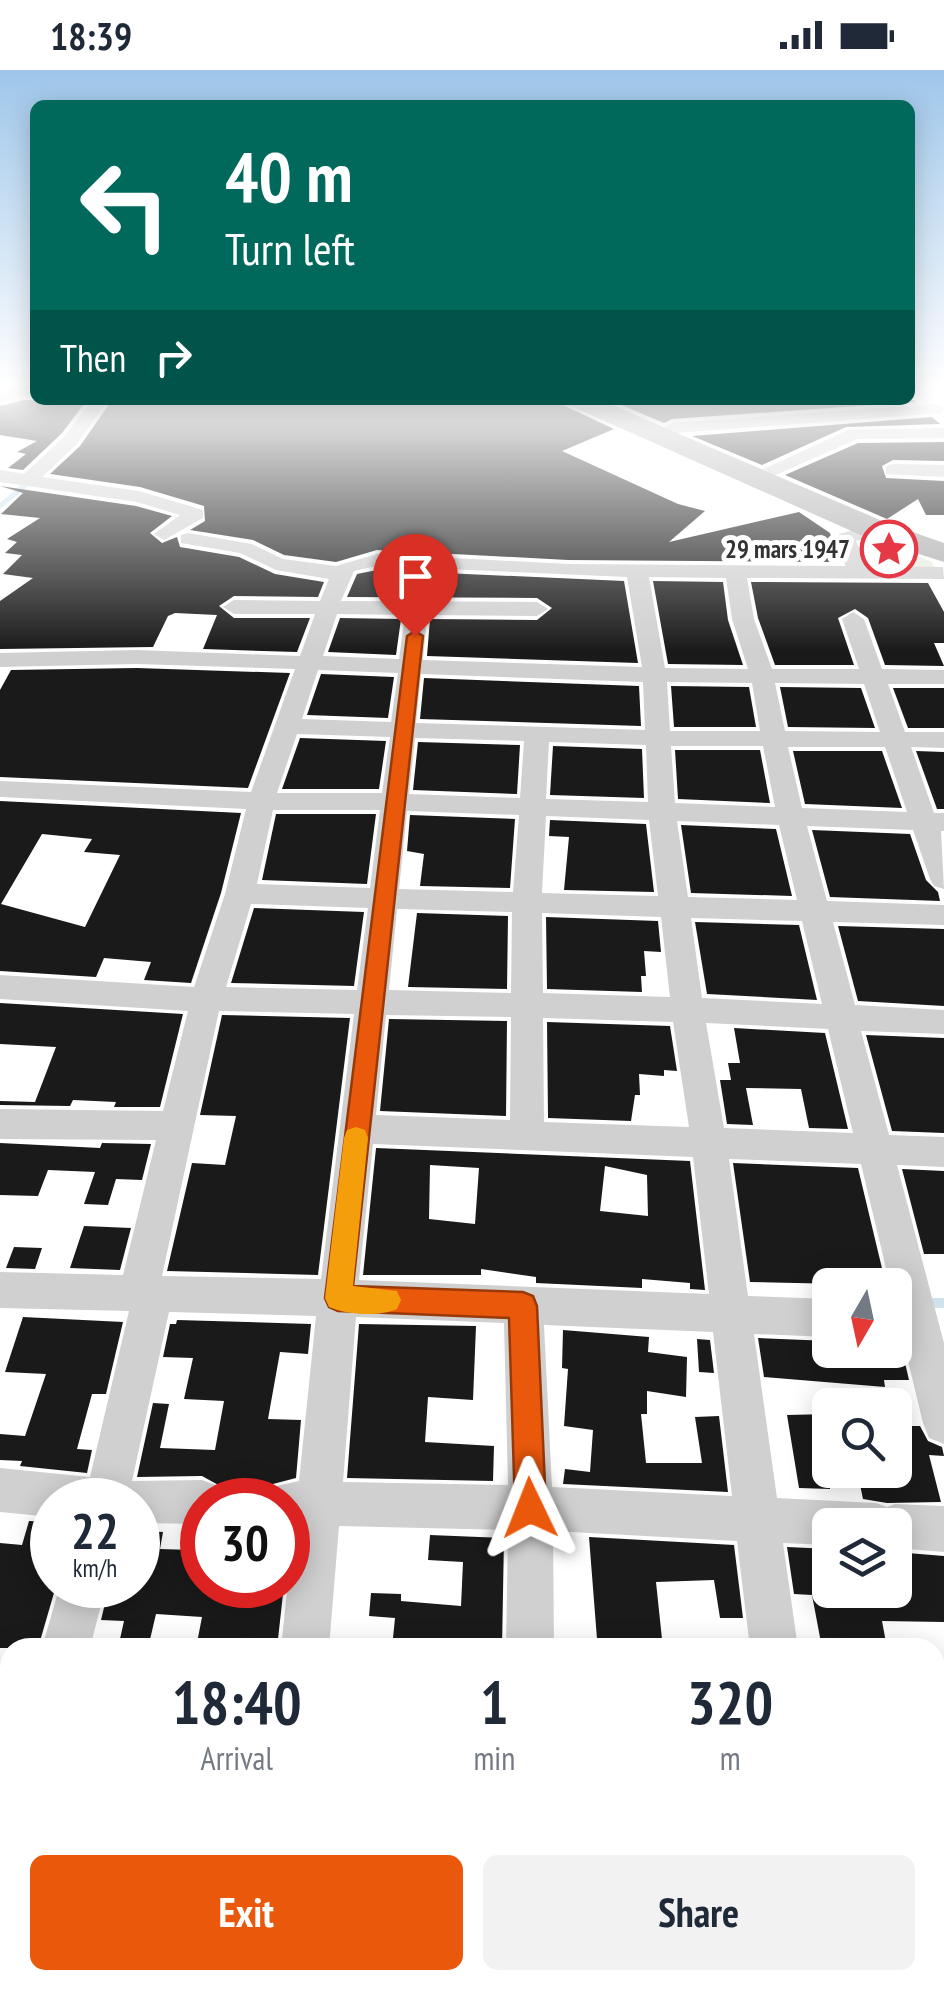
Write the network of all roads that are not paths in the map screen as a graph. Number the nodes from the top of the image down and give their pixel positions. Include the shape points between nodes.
1 (36, 473) edge
2 (742, 473) edge
3 (766, 473) edge
4 (0, 476) edge
5 (754, 478) junction
6 (29, 479) junction
7 (876, 530) junction
8 (164, 534) dead end
9 (188, 539) dead end
10 (943, 562) edge
11 (636, 571) junction
12 (736, 572) junction
13 (860, 572) junction
14 (342, 573) junction
15 (234, 606) dead end
16 (330, 606) junction
17 (417, 607) junction
18 (537, 609) dead end
19 (853, 619) dead end
20 (0, 660) edge
21 (310, 663) junction
22 (413, 665) junction
23 (655, 675) junction
24 (762, 675) junction
25 (872, 676) junction
26 (944, 677) edge
27 (285, 726) junction
28 (405, 730) junction
29 (537, 733) junction
30 (656, 738) junction
31 (772, 738) junction
32 (895, 740) junction
33 (944, 740) edge
34 (0, 789) edge
35 (262, 801) junction
36 (397, 802) junction
37 (531, 807) junction
38 (662, 812) junction
39 (792, 818) junction
40 (934, 822) edge
41 (944, 880) edge
42 (240, 894) junction
43 (384, 899) junction
44 (527, 902) junction
45 (676, 907) junction
46 (816, 909) junction
47 (944, 914) edge
48 (0, 987) edge
49 (206, 996) junction
50 (374, 1002) junction
51 (527, 1006) junction
52 (688, 1012) junction
53 (840, 1019) junction
54 (944, 1022) edge
55 (0, 1124) edge
56 (178, 1126) junction
57 (357, 1129) junction
58 (528, 1138) junction
59 (709, 1143) junction
60 (874, 1150) junction
61 (944, 1152) edge
62 (0, 1290) edge
63 (145, 1295) junction
64 (338, 1298) junction
65 (523, 1306) junction
66 (729, 1314) junction
67 (812, 1317) edge
68 (918, 1322) edge
69 (944, 1422) edge
70 (108, 1478) edge
71 (306, 1478) edge
72 (0, 1490) edge
73 (30, 1493) edge
74 (310, 1503) edge
75 (530, 1508) junction
76 (756, 1518) junction
77 (812, 1521) edge
78 (912, 1527) edge
79 (944, 1529) edge
80 (77, 1608) edge
81 (305, 1608) edge
82 (69, 1638) edge
83 (306, 1638) edge
84 (530, 1638) edge
85 (773, 1638) edge

1 - 6 street
2 - 5 main road
3 - 5 street
4 - 6 street
5 - 7 main road
6 - 8 street via 140,497 196,514
7 - 10 main road
7 - 13 street via 846,538
9 - 14 street via 245,548 307,571
10 - 13 street
11 - 12 street
11 - 14 street via 376,560
11 - 23 street
12 - 13 street
12 - 24 street
14 - 16 street
15 - 16 street
16 - 17 street
16 - 21 street
17 - 18 street
17 - 22 street
19 - 25 street
20 - 21 street
21 - 22 street
21 - 27 street
22 - 23 street
22 - 28 street
23 - 24 street
23 - 30 street
24 - 25 street
24 - 31 street
25 - 26 street
25 - 32 street
27 - 28 street
27 - 35 street
28 - 29 street
28 - 36 street
29 - 30 street
29 - 37 street
30 - 31 street
30 - 38 street
31 - 32 street
31 - 39 street
32 - 33 street
32 - 40 street
34 - 35 street
35 - 36 street
35 - 42 street
36 - 37 street
36 - 43 street
37 - 38 street
37 - 44 street
38 - 39 street
38 - 45 street
39 - 40 street
39 - 46 street
40 - 41 street
42 - 43 street
42 - 49 street
43 - 44 street
43 - 50 street
44 - 45 street
44 - 51 street
45 - 46 street
45 - 52 street
46 - 47 street
46 - 53 street
48 - 49 street
49 - 50 street
49 - 56 street
50 - 51 street
50 - 57 street
51 - 52 street
51 - 58 street
52 - 53 street
52 - 59 street
53 - 54 street
53 - 60 street
55 - 56 street
56 - 63 street
57 - 58 street
57 - 64 street
58 - 59 street
59 - 60 street
59 - 66 street
60 - 61 street
60 - 68 street
62 - 63 street
63 - 64 street
63 - 70 street
64 - 65 street
64 - 71 street
65 - 66 street
65 - 75 street
66 - 67 street
66 - 76 street
68 - 69 street
72 - 73 street
74 - 75 street
75 - 76 street
75 - 84 street
76 - 77 street
76 - 85 street
78 - 79 street
80 - 82 street
81 - 83 street

